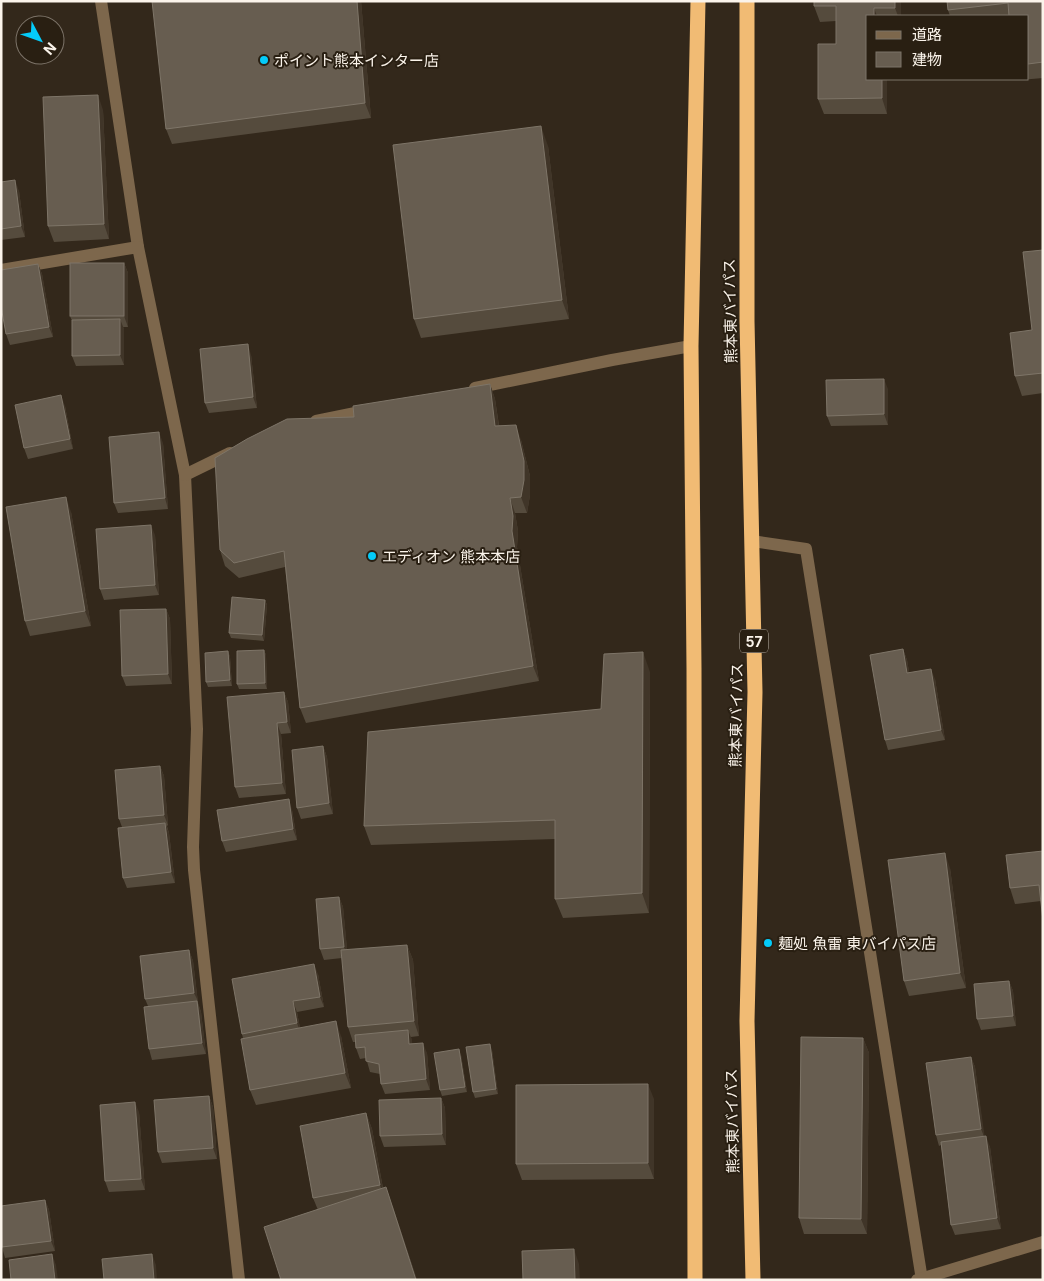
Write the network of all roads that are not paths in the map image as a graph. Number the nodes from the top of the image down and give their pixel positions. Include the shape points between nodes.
1 (101, 1) edge
2 (698, 1) edge
3 (747, 1) edge
4 (138, 247) junction
5 (1, 270) edge
6 (691, 346) junction
7 (467, 389) edge
8 (382, 407) edge
9 (307, 423) edge
10 (238, 449) edge
11 (185, 475) junction
12 (752, 540) junction
13 (1043, 1242) edge
14 (920, 1279) edge
15 (239, 1280) edge
16 (695, 1280) edge
17 (753, 1280) edge

1 - 4 street
2 - 6 highway
3 - 12 highway, 熊本東バイパス / 57 via 747,321
4 - 5 street
4 - 11 street
6 - 7 street
6 - 16 highway
8 - 9 street
10 - 11 street
11 - 15 street via 196,729 192,847
12 - 14 street via 806,549
12 - 17 highway, 熊本東バイパス / 57 via 755,692 747,1021
13 - 14 street

